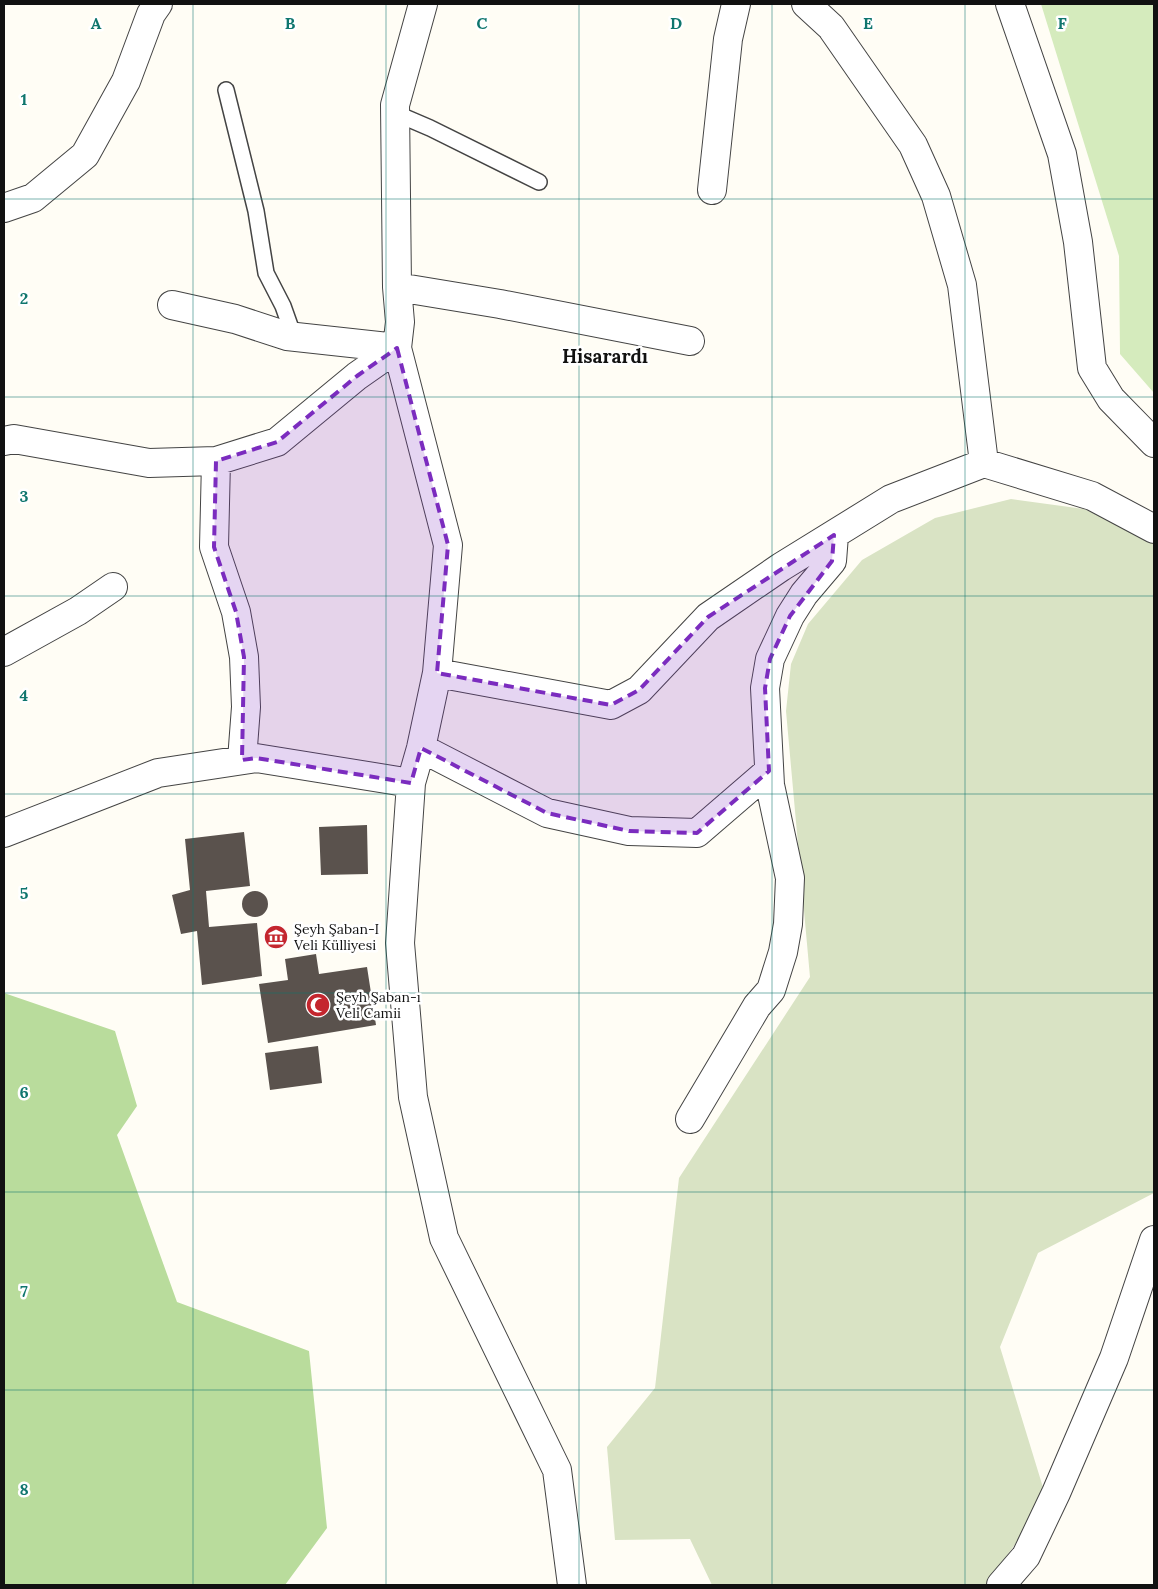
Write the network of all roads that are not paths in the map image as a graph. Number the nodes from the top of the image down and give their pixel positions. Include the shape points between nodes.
1 (158, 4) edge
2 (423, 4) edge
3 (736, 4) edge
4 (806, 4) edge
5 (1010, 4) edge
6 (226, 90) dead end
7 (394, 113) junction
8 (539, 182) dead end
9 (712, 190) dead end
10 (4, 208) edge
11 (397, 287) junction
12 (172, 305) dead end
13 (294, 337) junction
14 (690, 341) dead end
15 (398, 348) junction
16 (4, 441) edge
17 (1154, 443) edge
18 (216, 461) junction
19 (984, 463) junction
20 (1154, 529) edge
21 (834, 535) junction
22 (113, 587) dead end
23 (10, 641) edge
24 (436, 672) junction
25 (421, 748) junction
26 (242, 760) junction
27 (769, 772) junction
28 (411, 783) junction
29 (4, 832) edge
30 (690, 1119) dead end
31 (1154, 1240) edge
32 (572, 1585) edge
33 (1001, 1585) edge

1 - 10 street via 151,14 126,81 85,155 33,198
2 - 7 street
3 - 9 street via 728,40
4 - 19 street via 830,27 913,145 936,196 962,286
5 - 17 street via 1062,154 1078,242 1092,368 1110,399
6 - 13 lane via 256,211 266,273
7 - 8 lane
7 - 11 street
11 - 14 street
11 - 15 street
12 - 13 street via 235,318
13 - 15 street
15 - 18 street via 357,376 277,442
15 - 24 street via 448,545
16 - 18 street via 14,439 149,463
18 - 26 street via 214,547 236,612 244,657 246,706
19 - 20 street via 1092,496
19 - 21 street via 891,499
21 - 24 street via 708,617 639,690 611,706
21 - 27 street via 832,561 799,602 770,659 765,688
22 - 23 street via 78,611
24 - 25 street
25 - 27 street via 547,813 628,831 697,833
25 - 28 street
26 - 28 street via 256,758
26 - 29 street via 158,773
27 - 30 street via 790,878 783,952 771,990 757,1006
28 - 32 street via 400,943 413,1097 444,1238 557,1470
31 - 33 street via 1114,1358 1056,1493 1026,1556

